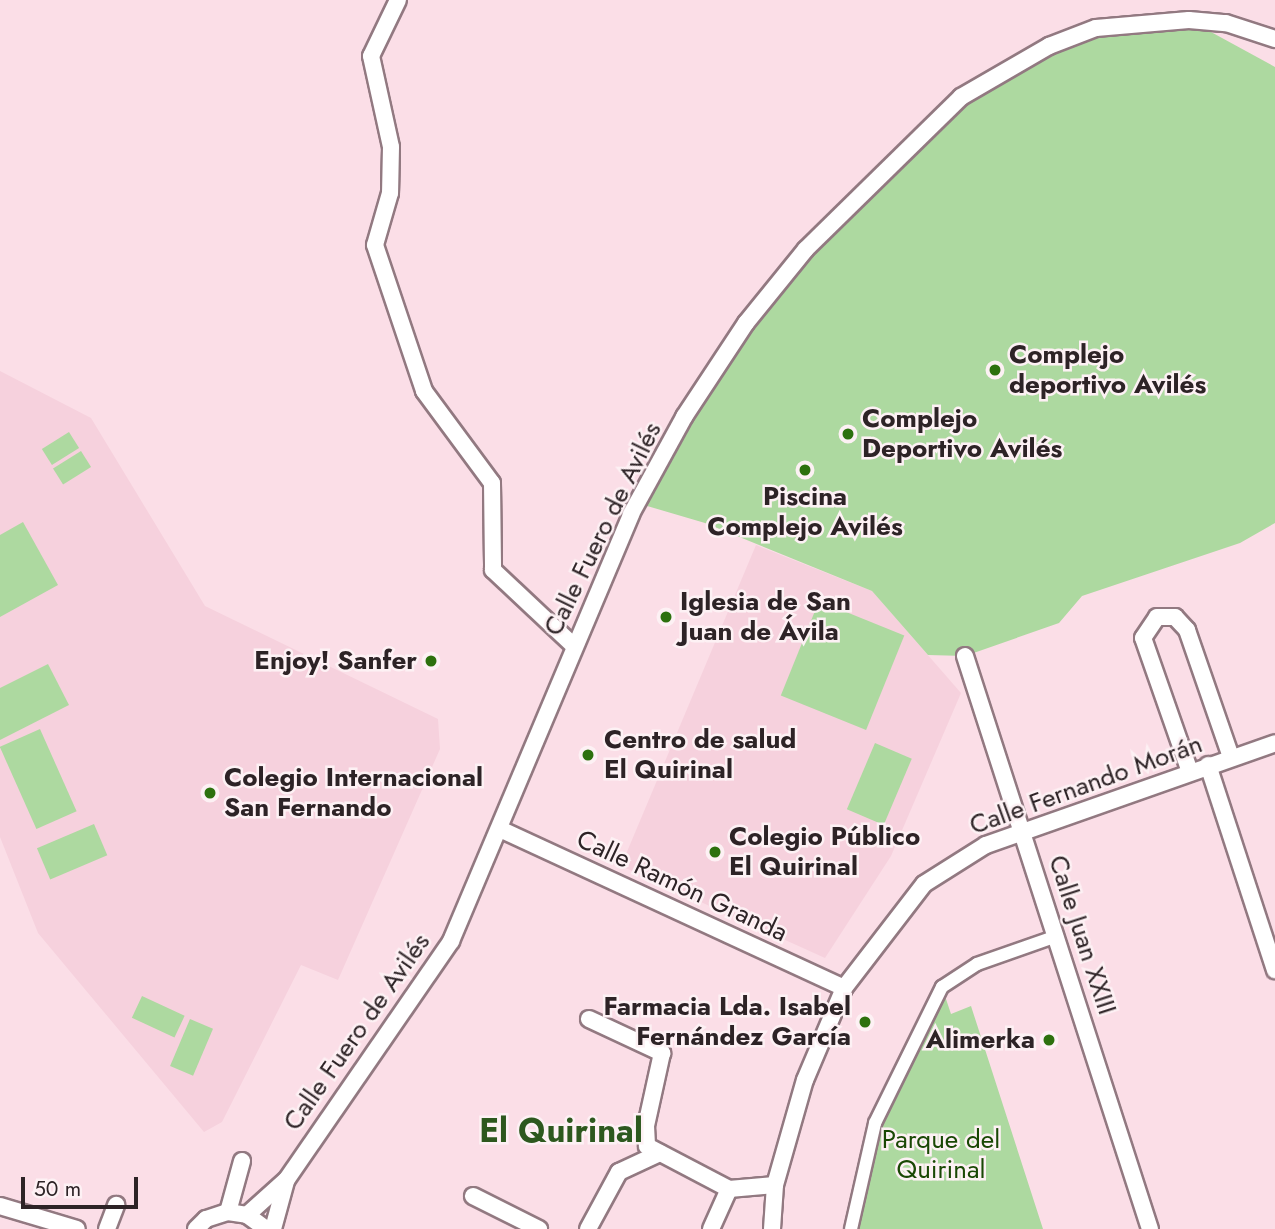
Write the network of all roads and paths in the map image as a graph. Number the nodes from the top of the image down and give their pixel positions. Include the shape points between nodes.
1 (398, 0) edge
2 (1275, 39) edge
3 (573, 645) junction
4 (965, 656) dead end
5 (1275, 743) edge
6 (1231, 757) junction
7 (1208, 765) junction
8 (1190, 772) junction
9 (500, 829) junction
10 (1023, 830) junction
11 (1057, 936) junction
12 (1275, 970) edge
13 (844, 988) junction
14 (589, 1019) dead end
15 (660, 1153) junction
16 (242, 1161) dead end
17 (287, 1179) junction
18 (775, 1185) junction
19 (729, 1189) junction
20 (473, 1196) dead end
21 (116, 1205) dead end
22 (0, 1206) edge
23 (228, 1212) junction
24 (247, 1215) junction
25 (77, 1229) edge
26 (107, 1229) edge
27 (196, 1229) edge
28 (266, 1229) edge
29 (273, 1229) edge
30 (539, 1229) edge
31 (587, 1229) edge
32 (711, 1229) edge
33 (772, 1229) edge
34 (851, 1229) edge
35 (1150, 1229) edge

1 - 3 street via 372,56 391,147 390,192 375,245 425,391 492,483 492,570
2 - 3 street, Calle Fuero de Avilés via 1226,23 1189,20 1096,28 1037,52 961,97 863,188 746,323 684,417 631,514
3 - 9 street, Calle Fuero de Avilés
4 - 10 street, Calle Juan XXIII
5 - 6 street, Calle Fernando Morán
6 - 7 street, Calle Fernando Morán
6 - 8 street via 1187,630 1175,617 1157,617 1143,638
7 - 8 street, Calle Fernando Morán
7 - 12 street
8 - 10 street, Calle Fernando Morán
9 - 13 street, Calle Ramón Granda
9 - 17 street, Calle Fuero de Avilés via 450,942
10 - 11 street, Calle Juan XXIII
10 - 13 street, Calle Fernando Morán via 953,862 924,884
11 - 34 street via 977,964 942,987 875,1124
11 - 35 street, Calle Juan XXIII
13 - 18 street, Calle Fernando Morán via 805,1080
14 - 15 street via 662,1053 646,1126 647,1146
15 - 19 street
15 - 31 street via 629,1163 620,1172
16 - 23 street
17 - 24 street, Calle Fuero de Avilés
17 - 29 street, Calle Fuero de Avilés
18 - 19 street
18 - 33 street, Calle Fernando Morán
19 - 32 street
20 - 30 street
21 - 26 street
22 - 25 street
23 - 24 street
23 - 27 street via 206,1219
24 - 28 street

